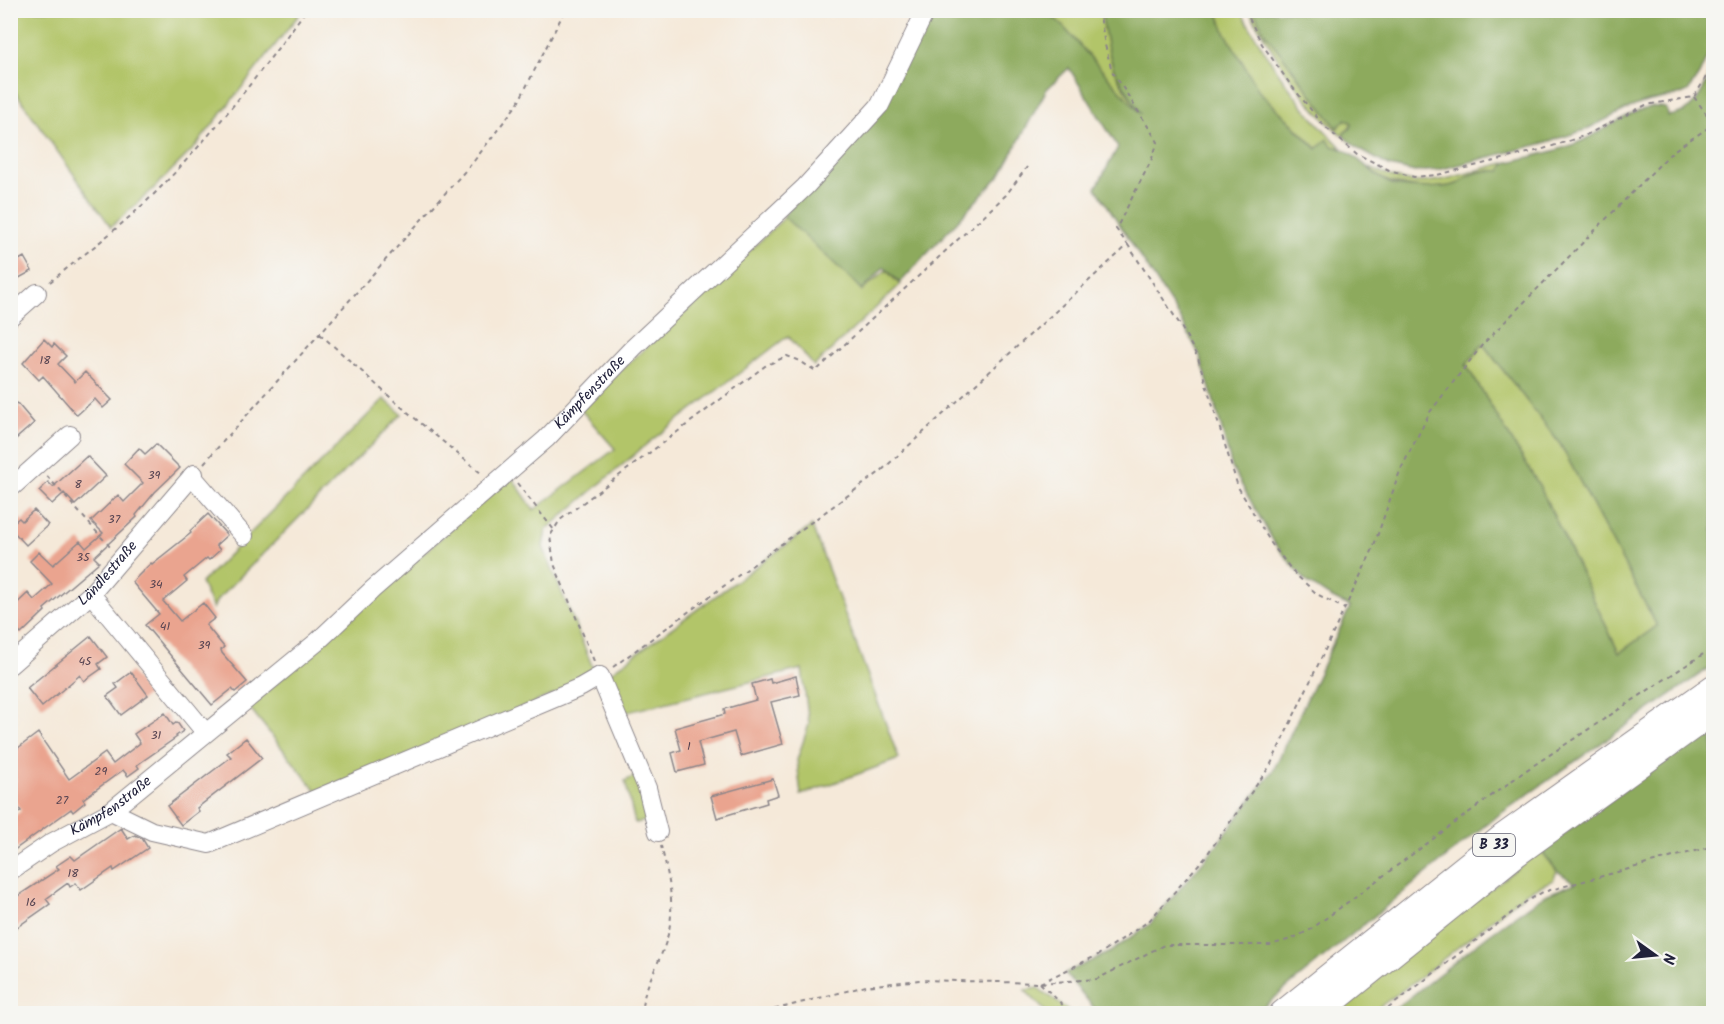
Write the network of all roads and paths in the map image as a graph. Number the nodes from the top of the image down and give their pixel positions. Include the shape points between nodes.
1 (306, 10) edge
2 (565, 10) edge
3 (926, 10) edge
4 (1099, 10) edge
5 (1245, 10) edge
6 (1713, 58) edge
7 (1694, 97) junction
8 (1713, 124) edge
9 (1027, 167) dead end
10 (1128, 245) junction
11 (37, 293) joint
12 (10, 316) edge
13 (319, 333) junction
14 (70, 435) dead end
15 (38, 465) junction
16 (509, 471) junction
17 (193, 475) junction
18 (10, 484) edge
19 (493, 484) junction
20 (554, 530) junction
21 (244, 536) dead end
22 (120, 558) junction
23 (91, 594) junction
24 (1345, 609) junction
25 (1713, 647) edge
26 (10, 664) edge
27 (600, 676) junction
28 (1713, 688) edge
29 (1713, 711) edge
30 (205, 732) junction
31 (111, 811) junction
32 (658, 832) joint
33 (1713, 846) edge
34 (10, 871) edge
35 (1040, 983) junction
36 (641, 1014) edge
37 (757, 1014) edge
38 (1072, 1014) edge
39 (1283, 1014) edge
40 (1316, 1014) edge
41 (1382, 1014) edge

1 - 11 path via 263,70 160,188
2 - 13 path via 518,103 474,161
3 - 16 street, Kämpfenstraße via 880,105 805,187
4 - 10 path via 1112,71 1158,142 1116,229
5 - 7 path via 1262,44 1325,128 1357,154 1414,177 1540,150 1584,136 1646,105
6 - 7 path
7 - 8 path
8 - 24 path via 1672,151 1483,344 1430,412 1400,471 1372,551
9 - 20 path via 1006,195 816,371 786,356 765,366 560,520
10 - 24 path via 1198,358 1238,488 1294,573 1317,594
10 - 27 path via 880,472
11 - 12 street
13 - 17 path
13 - 19 path
14 - 15 street
15 - 18 street via 13,486
15 - 22 path
16 - 19 street, Kämpfenstraße
16 - 20 path
17 - 21 street
17 - 22 street, Ländlestraße
19 - 30 street, Kämpfenstraße via 316,642
20 - 27 path via 550,536 554,564
22 - 23 street, Ländlestraße
23 - 26 street, Ländlestraße
23 - 30 street
24 - 35 path via 1270,766 1206,856 1149,921 1098,955
25 - 35 path via 1525,771 1310,930 1270,945 1164,945 1097,979
27 - 31 street via 209,844 152,831
27 - 32 street via 647,788
28 - 39 highway, B 33 via 1503,837
29 - 40 highway, B 33 via 1516,853
30 - 31 street, Kämpfenstraße
31 - 34 street, Kämpfenstraße via 51,843
32 - 36 path via 673,910 667,940 651,974
33 - 41 path via 1542,892
35 - 37 path via 908,981 866,986
35 - 38 path

